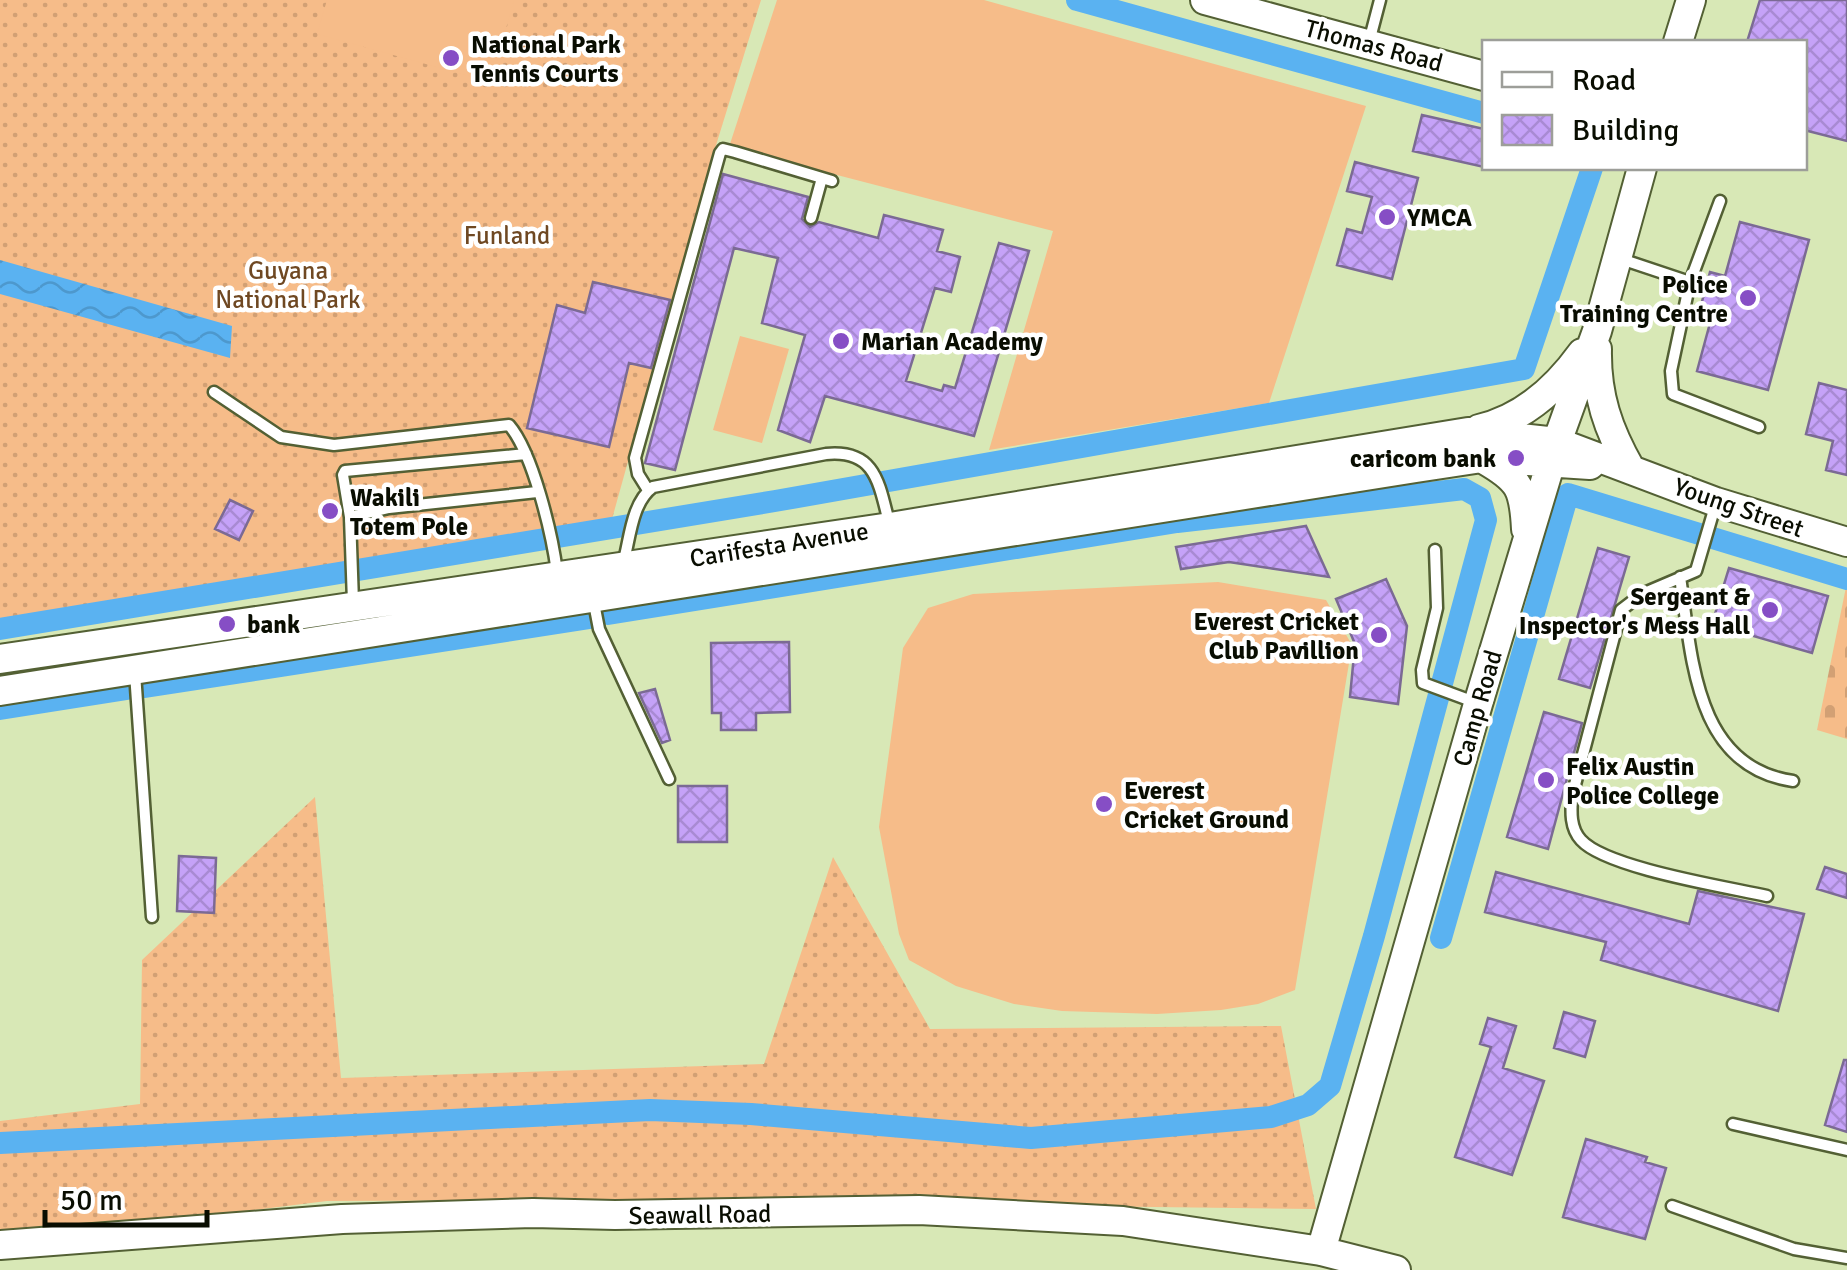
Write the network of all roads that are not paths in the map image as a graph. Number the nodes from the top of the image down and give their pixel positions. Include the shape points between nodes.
1 (1380, 0) edge
2 (1691, 0) edge
3 (1216, 2) edge
4 (1679, 40) edge
5 (1368, 44) junction
6 (1482, 75) edge
7 (1641, 170) edge
8 (1720, 201) dead end
9 (811, 218) dead end
10 (1617, 258) junction
11 (1690, 282) junction
12 (1598, 331) junction
13 (214, 392) dead end
14 (1759, 426) dead end
15 (1468, 432) junction
16 (1554, 451) junction
17 (526, 454) junction
18 (1482, 458) junction
19 (1631, 470) junction
20 (648, 490) junction
21 (537, 492) junction
22 (1715, 510) junction
23 (888, 517) junction
24 (350, 518) junction
25 (1527, 540) junction
26 (1847, 542) edge
27 (1435, 550) dead end
28 (625, 558) junction
29 (556, 568) junction
30 (1680, 577) junction
31 (593, 597) junction
32 (352, 600) junction
33 (0, 660) edge
34 (135, 670) junction
35 (0, 691) edge
36 (1470, 701) junction
37 (670, 779) dead end
38 (1793, 781) dead end
39 (1767, 896) dead end
40 (152, 917) dead end
41 (1733, 1124) dead end
42 (1847, 1150) edge
43 (1672, 1206) dead end
44 (0, 1244) edge
45 (1321, 1251) junction
46 (1847, 1258) edge
47 (1396, 1270) edge

1 - 5 lane
2 - 4 main road
3 - 5 main road, Thomas Road
5 - 6 main road, Thomas Road
7 - 10 main road, Camp Road
8 - 11 lane
9 - 20 lane via 827,179 735,152 720,154 635,458
10 - 11 lane
10 - 12 main road, Camp Road
11 - 14 lane via 1673,354 1673,394
12 - 15 main road via 1566,375 1530,406 1506,423
12 - 16 main road, Camp Road
12 - 19 main road via 1596,377 1604,418
13 - 17 lane via 282,437 334,445 508,426
15 - 16 main road, Carifesta Avenue
15 - 23 main road, Carifesta Avenue
16 - 18 main road, Carifesta Avenue
16 - 19 main road, Young Street
16 - 25 main road, Camp Road
17 - 21 lane
17 - 24 lane via 345,470
18 - 25 main road via 1516,482
18 - 31 main road, Carifesta Avenue
19 - 22 main road, Young Street
20 - 23 lane via 848,452 874,478
20 - 28 lane
21 - 24 lane
21 - 29 lane
22 - 26 main road, Young Street
22 - 30 lane via 1696,571
23 - 28 main road, Carifesta Avenue
24 - 32 lane
25 - 36 main road, Camp Road
27 - 36 lane via 1437,608 1422,683
28 - 29 main road, Carifesta Avenue
29 - 32 main road, Carifesta Avenue
30 - 38 lane via 1711,724 1750,768
30 - 39 lane via 1620,610 1572,796 1574,830 1595,852 1615,860
31 - 34 main road, Carifesta Avenue
31 - 37 lane via 600,629
32 - 33 main road, Carifesta Avenue
34 - 35 main road, Carifesta Avenue
34 - 40 lane
36 - 45 main road, Camp Road
41 - 42 lane
43 - 46 lane via 1794,1248
44 - 45 main road, Seawall Road via 533,1212 918,1210 1123,1221
45 - 47 main road, Seawall Road

